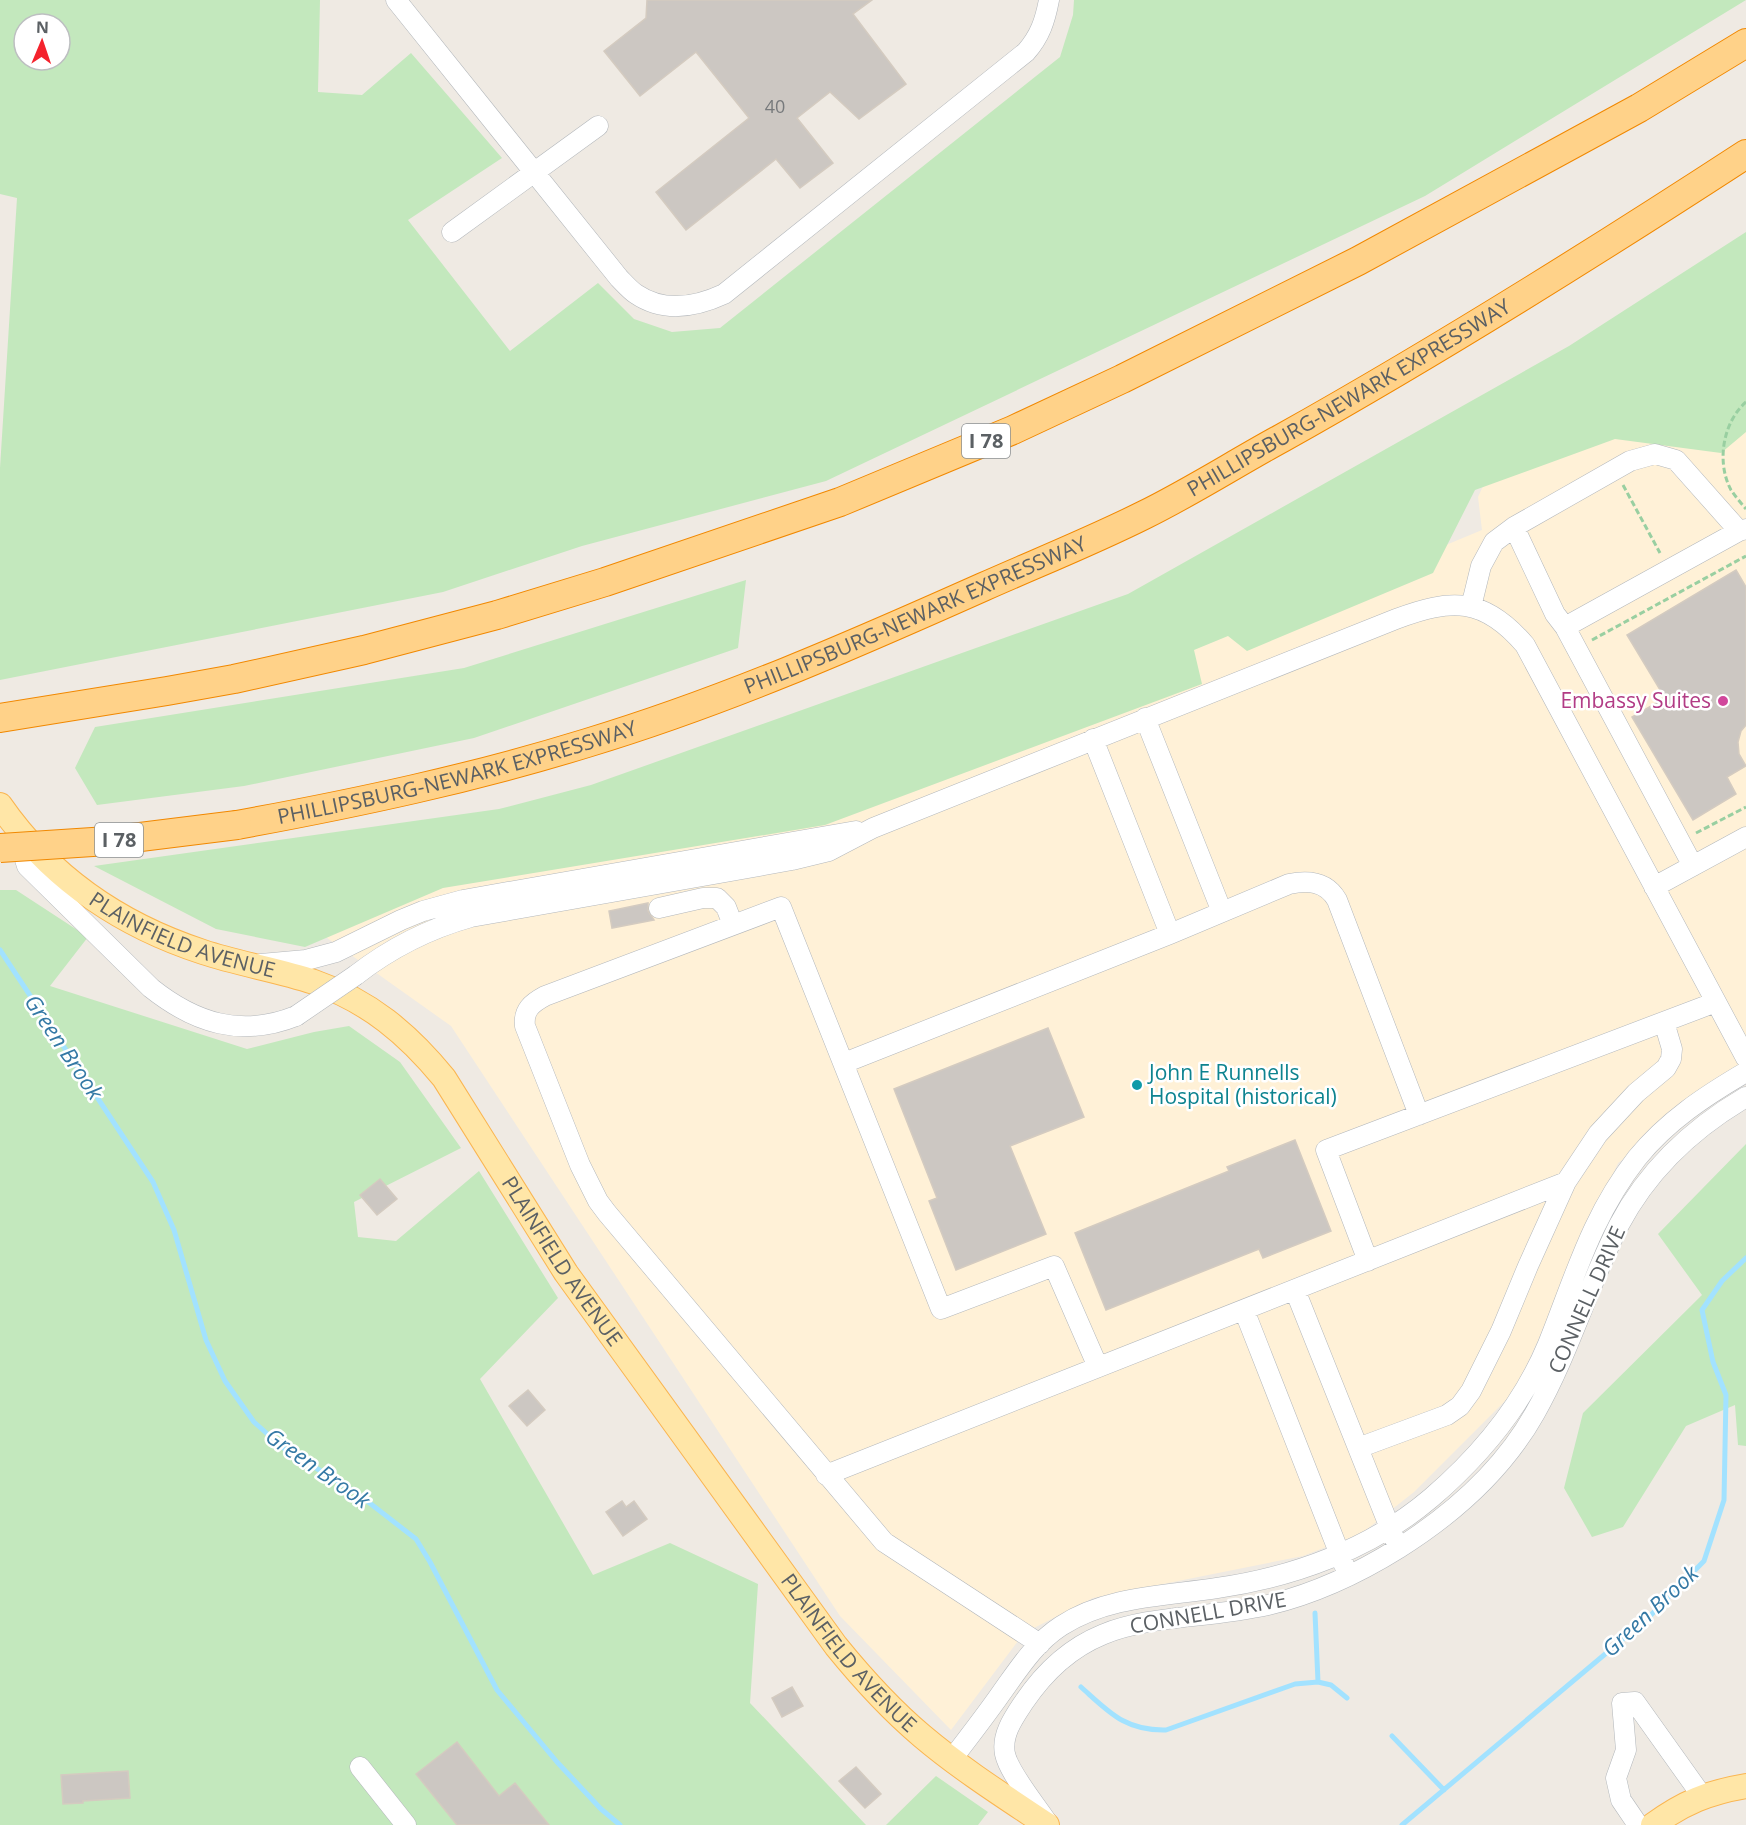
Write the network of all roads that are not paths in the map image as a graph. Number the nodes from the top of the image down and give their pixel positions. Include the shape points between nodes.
1 (396, 0) edge
2 (1049, 0) edge
3 (1746, 43) edge
4 (598, 126) dead end
5 (1746, 154) edge
6 (534, 172) junction
7 (452, 232) dead end
8 (1514, 527) junction
9 (1743, 530) edge
10 (1471, 607) junction
11 (1565, 627) junction
12 (0, 718) edge
13 (1145, 718) junction
14 (1093, 739) junction
15 (0, 805) edge
16 (873, 828) junction
17 (7, 837) edge
18 (1746, 837) edge
19 (1693, 866) junction
20 (1654, 887) junction
21 (659, 908) dead end
22 (1222, 912) junction
23 (733, 925) junction
24 (1170, 934) junction
25 (253, 965) junction
26 (1716, 1002) junction
27 (1664, 1022) junction
28 (1746, 1058) edge
29 (844, 1063) junction
30 (1746, 1072) edge
31 (1746, 1097) edge
32 (1419, 1115) junction
33 (1566, 1182) junction
34 (1368, 1261) junction
35 (1295, 1290) junction
36 (1244, 1310) junction
37 (1098, 1368) junction
38 (1358, 1448) junction
39 (826, 1475) junction
40 (1390, 1527) junction
41 (1399, 1548) junction
42 (1340, 1556) junction
43 (1348, 1576) junction
44 (1040, 1644) junction
45 (952, 1759) junction
46 (360, 1767) dead end
47 (1746, 1786) edge
48 (1702, 1796) junction
49 (406, 1825) edge
50 (1048, 1825) edge
51 (1638, 1825) edge
52 (1653, 1825) edge

1 - 6 street
2 - 6 street via 1045,21 1026,52 724,294 705,303 682,307 657,303 637,294 618,278
3 - 12 highway, I 78 via 1639,108 1358,261 1122,379 924,468 616,579 497,615 314,662 167,692
4 - 6 street
5 - 17 highway, PHILLIPSBURG-NEWARK EXPRESSWAY / I 78, bridge via 1390,377 1144,515 795,670 589,743 442,784 345,805 237,825 108,841
6 - 7 street
8 - 9 street via 1630,461 1655,454 1676,460
8 - 10 street via 1494,542 1480,566
8 - 11 street via 1555,614
9 - 11 street
10 - 13 street via 1442,605 1420,610
10 - 20 street via 1497,618 1525,645
11 - 19 street
13 - 14 street
13 - 22 street
14 - 16 street
14 - 24 street
15 - 17 main road, PLAINFIELD AVENUE
16 - 17 street, bridge via 810,857 449,923 393,948 296,1016 265,1025 221,1024 201,1019 169,1002 27,866
16 - 25 street via 463,900 401,920 336,952 306,960
17 - 25 main road, PLAINFIELD AVENUE via 40,856 117,914 204,952
18 - 19 street
19 - 20 street
20 - 26 street
21 - 23 street via 717,898 726,907
22 - 24 street
22 - 32 street via 1299,882 1318,883 1332,891
23 - 29 street via 781,907
23 - 39 street via 544,996 527,1009 525,1026 598,1201
24 - 29 street
25 - 45 main road, PLAINFIELD AVENUE via 313,982 353,1000 386,1020 422,1051 455,1094 566,1273 836,1646 882,1698
26 - 27 street
26 - 28 street
27 - 32 street
27 - 33 street via 1672,1049 1666,1068 1598,1134
29 - 37 street via 941,1309 1053,1266
30 - 40 street, CONNELL DRIVE via 1668,1125 1637,1159 1593,1227 1525,1390 1467,1467
31 - 41 street, CONNELL DRIVE via 1700,1127 1674,1150 1636,1197 1604,1258 1554,1377 1507,1454 1449,1514
32 - 34 street via 1326,1150
33 - 34 street
33 - 38 street via 1501,1331 1465,1401 1446,1415
34 - 35 street
35 - 36 street
35 - 38 street
36 - 37 street
36 - 42 street
37 - 39 street
38 - 40 street
39 - 44 street via 884,1542
40 - 41 street
40 - 42 street, CONNELL DRIVE
41 - 43 street, CONNELL DRIVE
42 - 43 street
42 - 44 street, CONNELL DRIVE via 1257,1581 1116,1603 1060,1626
43 - 50 street, CONNELL DRIVE via 1269,1605 1125,1626 1073,1649 1051,1668 1025,1701 1004,1742 1005,1756
44 - 45 street, CONNELL DRIVE via 1020,1665
45 - 50 main road, PLAINFIELD AVENUE
46 - 49 street
47 - 48 main road
48 - 51 street via 1635,1702 1622,1703 1626,1750 1616,1778 1621,1800
48 - 52 main road

